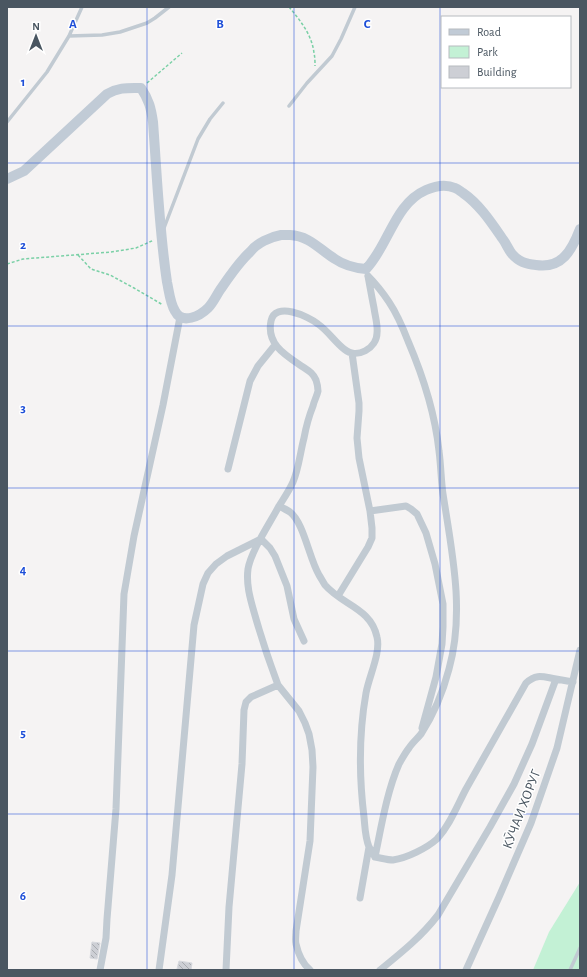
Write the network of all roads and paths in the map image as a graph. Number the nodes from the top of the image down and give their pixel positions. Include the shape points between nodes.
1 (82, 7) edge
2 (169, 7) edge
3 (289, 7) edge
4 (355, 7) edge
5 (69, 36) junction
6 (182, 53) dead end
7 (316, 74) junction
8 (141, 88) junction
9 (223, 103) dead end
10 (289, 106) dead end
11 (7, 122) edge
12 (7, 179) edge
13 (580, 228) edge
14 (162, 233) junction
15 (78, 255) junction
16 (7, 264) edge
17 (367, 272) junction
18 (177, 314) junction
19 (275, 345) junction
20 (352, 353) junction
21 (228, 469) dead end
22 (279, 506) junction
23 (370, 511) junction
24 (261, 539) junction
25 (338, 596) junction
26 (304, 641) dead end
27 (580, 650) edge
28 (556, 679) junction
29 (572, 682) junction
30 (278, 685) junction
31 (420, 736) junction
32 (369, 847) junction
33 (376, 857) junction
34 (360, 898) dead end
35 (580, 948) edge
36 (100, 970) edge
37 (159, 970) edge
38 (226, 970) edge
39 (310, 970) edge
40 (380, 970) edge
41 (466, 970) edge
42 (570, 970) edge

1 - 5 lane
2 - 5 lane via 147,23 120,32
3 - 7 path via 309,37 314,52
4 - 7 lane via 332,56
5 - 11 lane via 47,72
6 - 8 path
7 - 10 lane
8 - 12 street via 124,88 106,94 24,171
8 - 14 street via 150,104 152,116
9 - 14 lane via 198,139
13 - 17 street via 575,242 559,262 546,266 521,262 471,199 455,188 435,187 409,201
14 - 15 path via 136,248
14 - 18 street via 169,294
15 - 16 path via 23,259
15 - 18 path via 90,269 110,275
17 - 18 street via 347,266 309,240 282,235 269,239 250,251 209,308 190,318
17 - 20 street via 376,321 376,341 369,349
17 - 31 street via 401,323 425,384 436,432 454,564 454,648 444,688
18 - 36 street via 164,404 134,536 124,594 116,809 107,926
19 - 20 street via 270,328 271,319 281,311 289,311 318,323 345,350
19 - 21 street via 250,381
19 - 22 street via 313,374 318,390 303,438 294,481
20 - 23 street via 359,403 359,458
22 - 24 street
22 - 25 street via 296,518 318,573
23 - 25 street via 372,538
23 - 31 street via 406,506 412,509 426,533 436,564 443,604 442,644
24 - 26 street via 275,556 287,586 294,619
24 - 30 street via 251,558 247,580 250,598
24 - 37 street via 226,556 208,573 203,584 194,625 172,875
25 - 32 street via 367,617 374,627 377,638 378,647 364,706 361,739 362,802
27 - 29 street, КӮЧАИ ХОРУГ
28 - 29 street
28 - 33 street via 537,676 526,683 436,840 404,857 392,860
28 - 40 street via 514,784 438,915 410,946
29 - 41 street, КӮЧАИ ХОРУГ via 557,748 531,823
30 - 38 street via 250,696 244,710
30 - 39 street via 299,711 309,734 312,750 310,841 296,931 296,944 300,956
31 - 33 street via 409,748 392,783
32 - 33 street
32 - 34 street
35 - 42 lane

